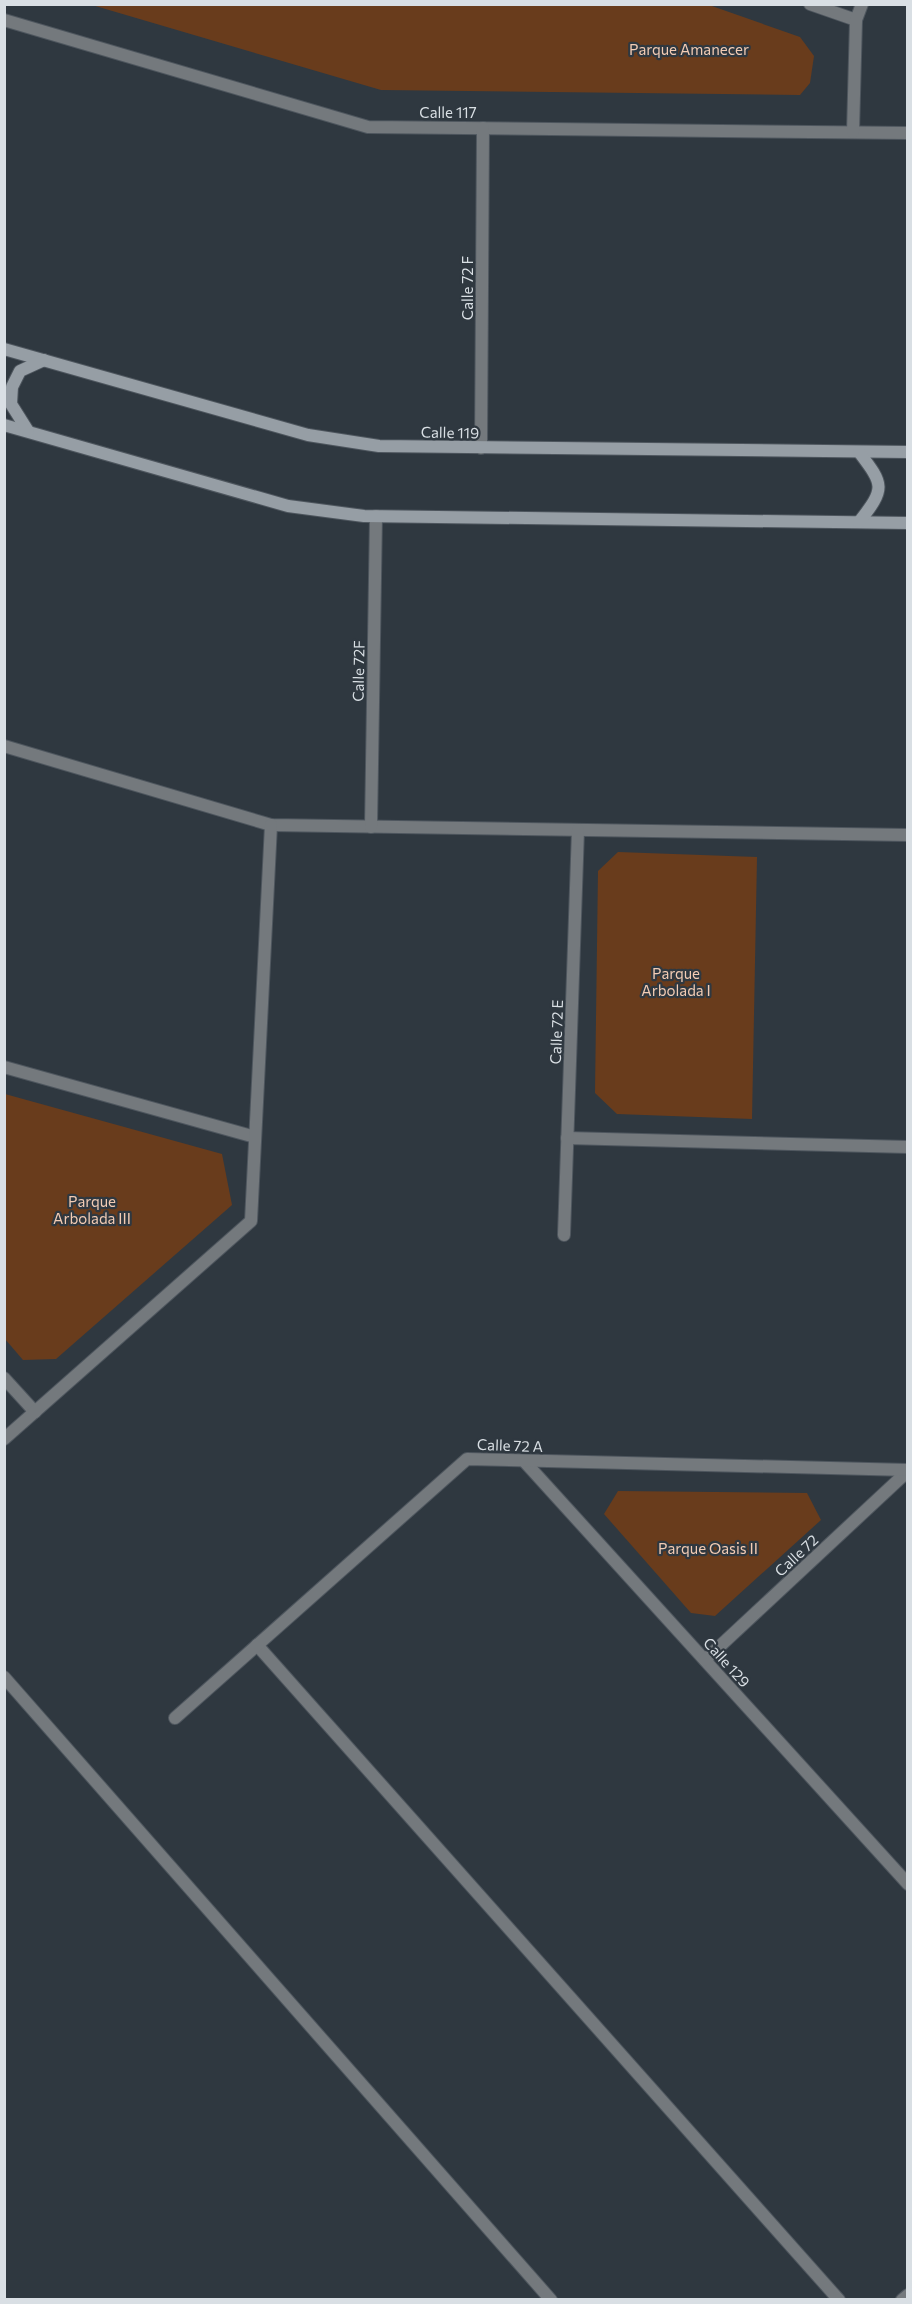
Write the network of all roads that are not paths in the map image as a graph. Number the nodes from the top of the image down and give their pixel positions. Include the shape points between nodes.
1 (810, 4) edge
2 (862, 4) edge
3 (4, 20) edge
4 (856, 20) junction
5 (483, 128) junction
6 (853, 132) junction
7 (908, 133) edge
8 (4, 349) edge
9 (44, 360) junction
10 (4, 424) edge
11 (28, 431) junction
12 (481, 448) junction
13 (859, 452) junction
14 (908, 452) edge
15 (376, 516) junction
16 (859, 522) junction
17 (908, 523) edge
18 (4, 746) edge
19 (271, 825) junction
20 (371, 827) junction
21 (578, 830) junction
22 (908, 836) edge
23 (4, 1067) edge
24 (255, 1137) junction
25 (567, 1138) junction
26 (908, 1147) edge
27 (564, 1235) dead end
28 (4, 1378) edge
29 (35, 1412) junction
30 (4, 1439) edge
31 (524, 1461) junction
32 (908, 1471) edge
33 (257, 1645) junction
34 (705, 1660) junction
35 (4, 1677) edge
36 (174, 1718) dead end
37 (908, 1884) edge
38 (908, 2295) edge
39 (551, 2300) edge
40 (839, 2300) edge
41 (902, 2300) edge

1 - 4 street
2 - 4 street
3 - 5 street, Calle 117 via 368,127
4 - 6 street
5 - 6 street, Calle 117
5 - 12 street, Calle 72 F
6 - 7 street, Calle 117
8 - 9 street, Calle 119
9 - 11 street via 20,371 12,387 11,404
9 - 12 street, Calle 119 via 308,435 380,446
10 - 11 street
11 - 15 street via 288,506
12 - 13 street, Calle 119
13 - 14 street, Calle 119
13 - 16 street via 876,476 879,488 875,502
15 - 16 street
15 - 20 street, Calle 72F
16 - 17 street
18 - 19 street
19 - 20 street
19 - 24 street
20 - 21 street
21 - 22 street
21 - 25 street, Calle 72 E
23 - 24 street
24 - 29 street via 251,1221
25 - 26 street
25 - 27 street, Calle 72 E
28 - 29 street
29 - 30 street
31 - 32 street, Calle 72 A
31 - 33 street, Calle 72 A via 467,1459
31 - 34 street, Calle 129
32 - 34 street, Calle 72
33 - 36 street, Calle 72 A
33 - 40 street
34 - 37 street, Calle 129
35 - 39 street
38 - 41 street

